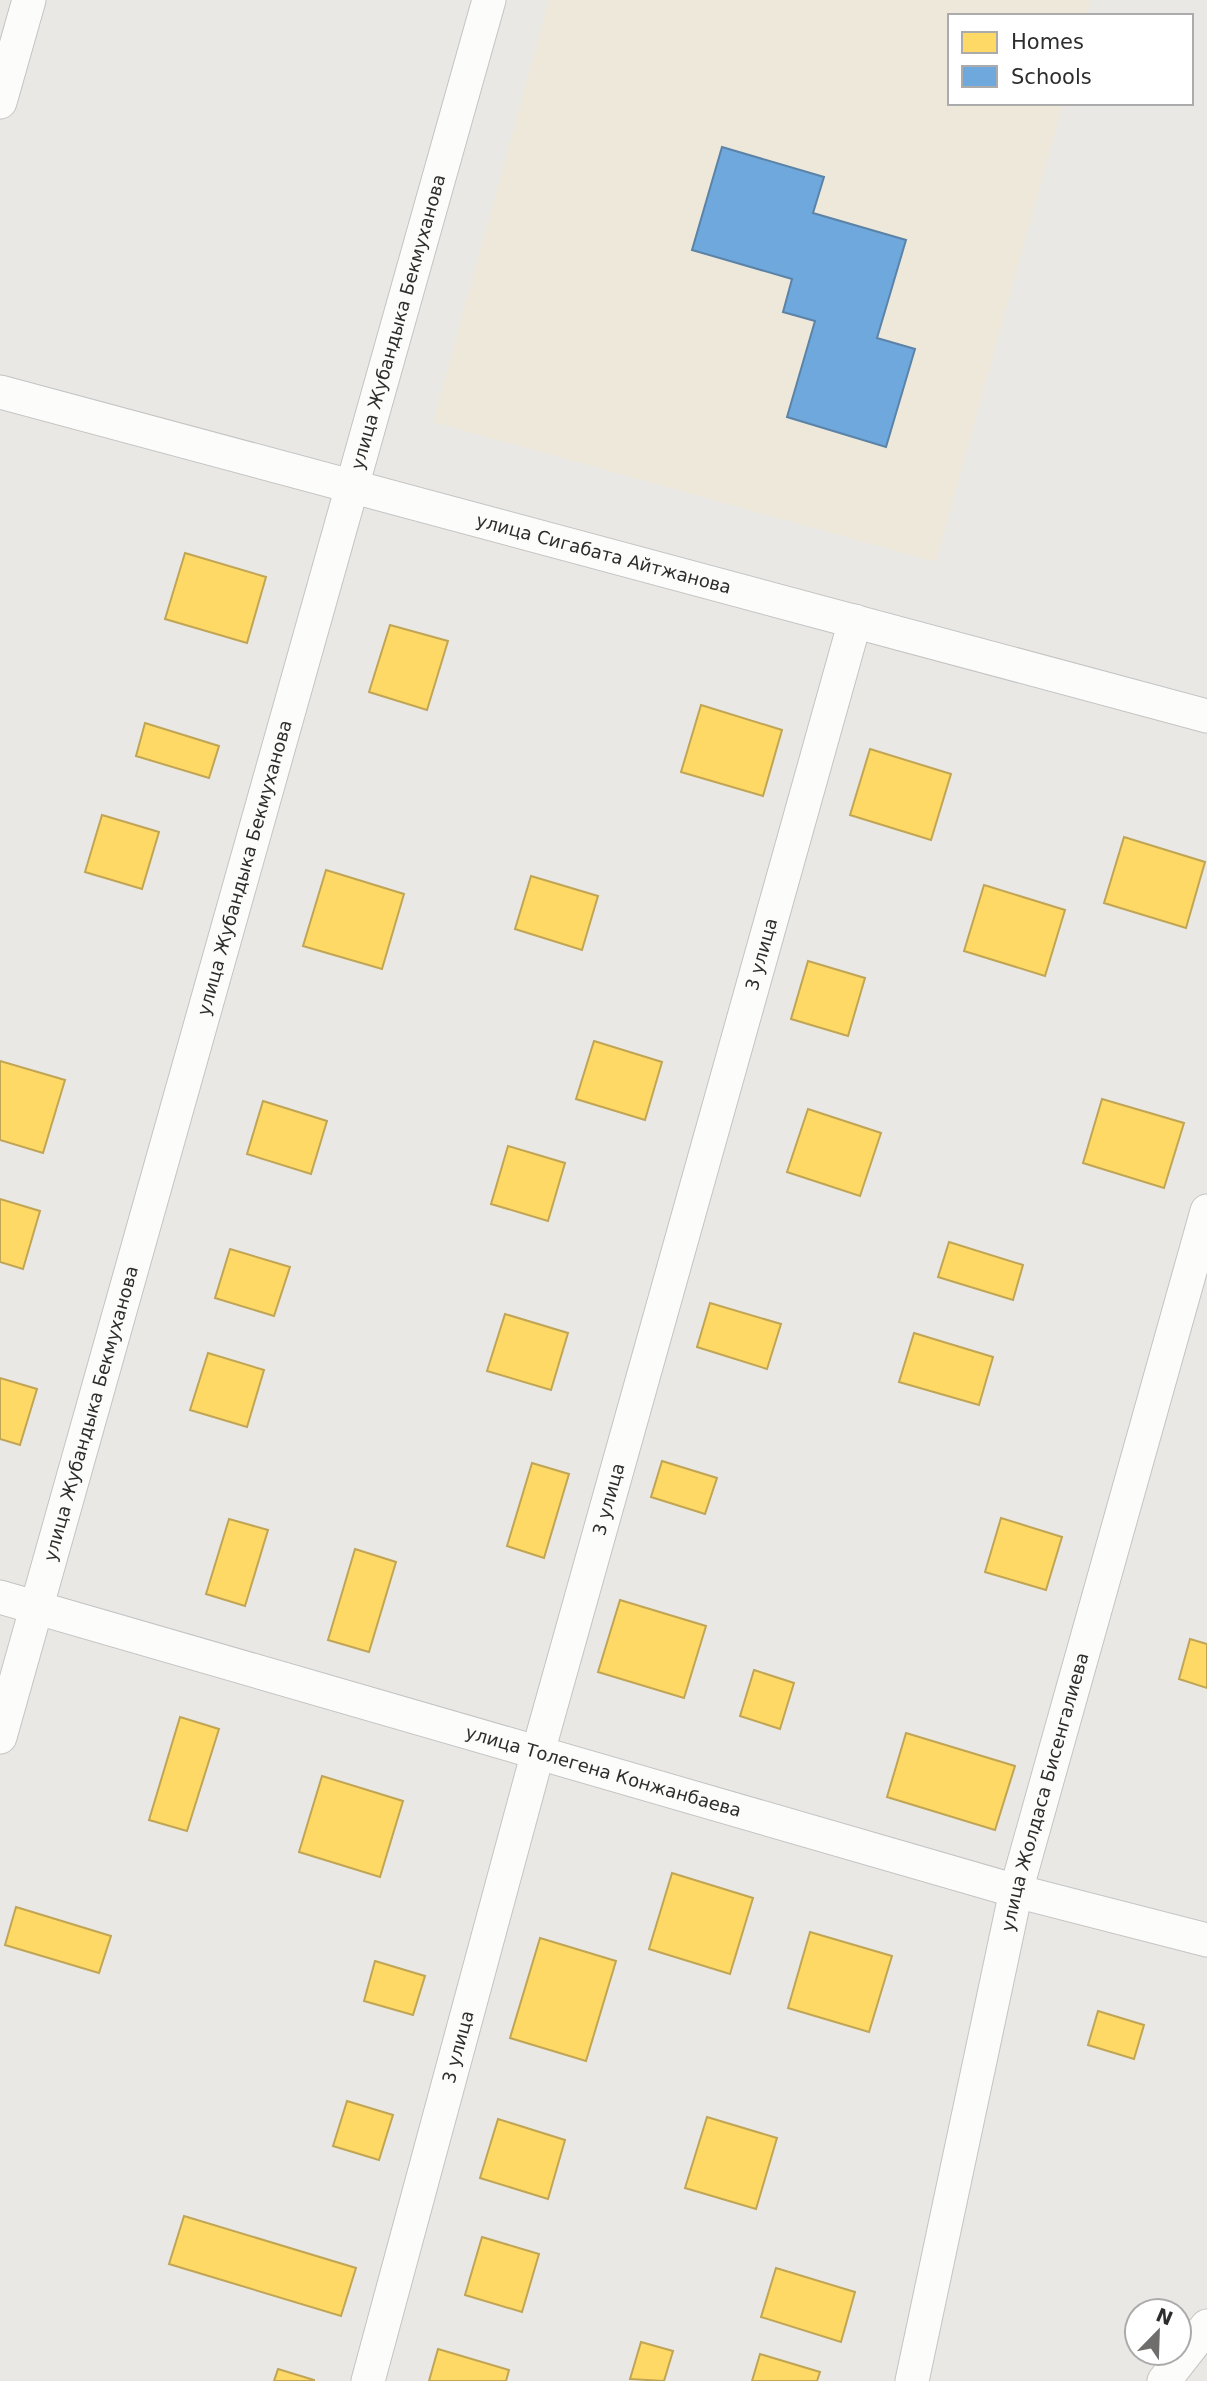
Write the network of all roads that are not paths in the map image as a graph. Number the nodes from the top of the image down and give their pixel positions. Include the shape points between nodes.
1 (29, 0) edge
2 (489, 0) edge
3 (0, 102) edge
4 (0, 392) edge
5 (351, 486) junction
6 (855, 621) junction
7 (1207, 716) edge
8 (1207, 1211) edge
9 (0, 1597) edge
10 (34, 1607) junction
11 (0, 1737) edge
12 (538, 1752) junction
13 (1016, 1891) junction
14 (1207, 1940) edge
15 (1207, 2326) edge
16 (368, 2381) edge
17 (912, 2381) edge
18 (1164, 2381) edge

1 - 3 street
2 - 5 street, улица Жубандыка Бекмуханова
4 - 5 street, улица Сигабата Айтжанова
5 - 6 street, улица Сигабата Айтжанова
5 - 10 street, улица Жубандыка Бекмуханова
6 - 7 street, улица Сигабата Айтжанова
6 - 12 street, 3 улица
8 - 13 street, улица Жолдаса Бисенгалиева
9 - 10 street, улица Толегена Конжанбаева
10 - 11 street, улица Жубандыка Бекмуханова
10 - 12 street, улица Толегена Конжанбаева
12 - 13 street, улица Толегена Конжанбаева
12 - 16 street, 3 улица
13 - 14 street, улица Толегена Конжанбаева
13 - 17 street, улица Жолдаса Бисенгалиева
15 - 18 street

